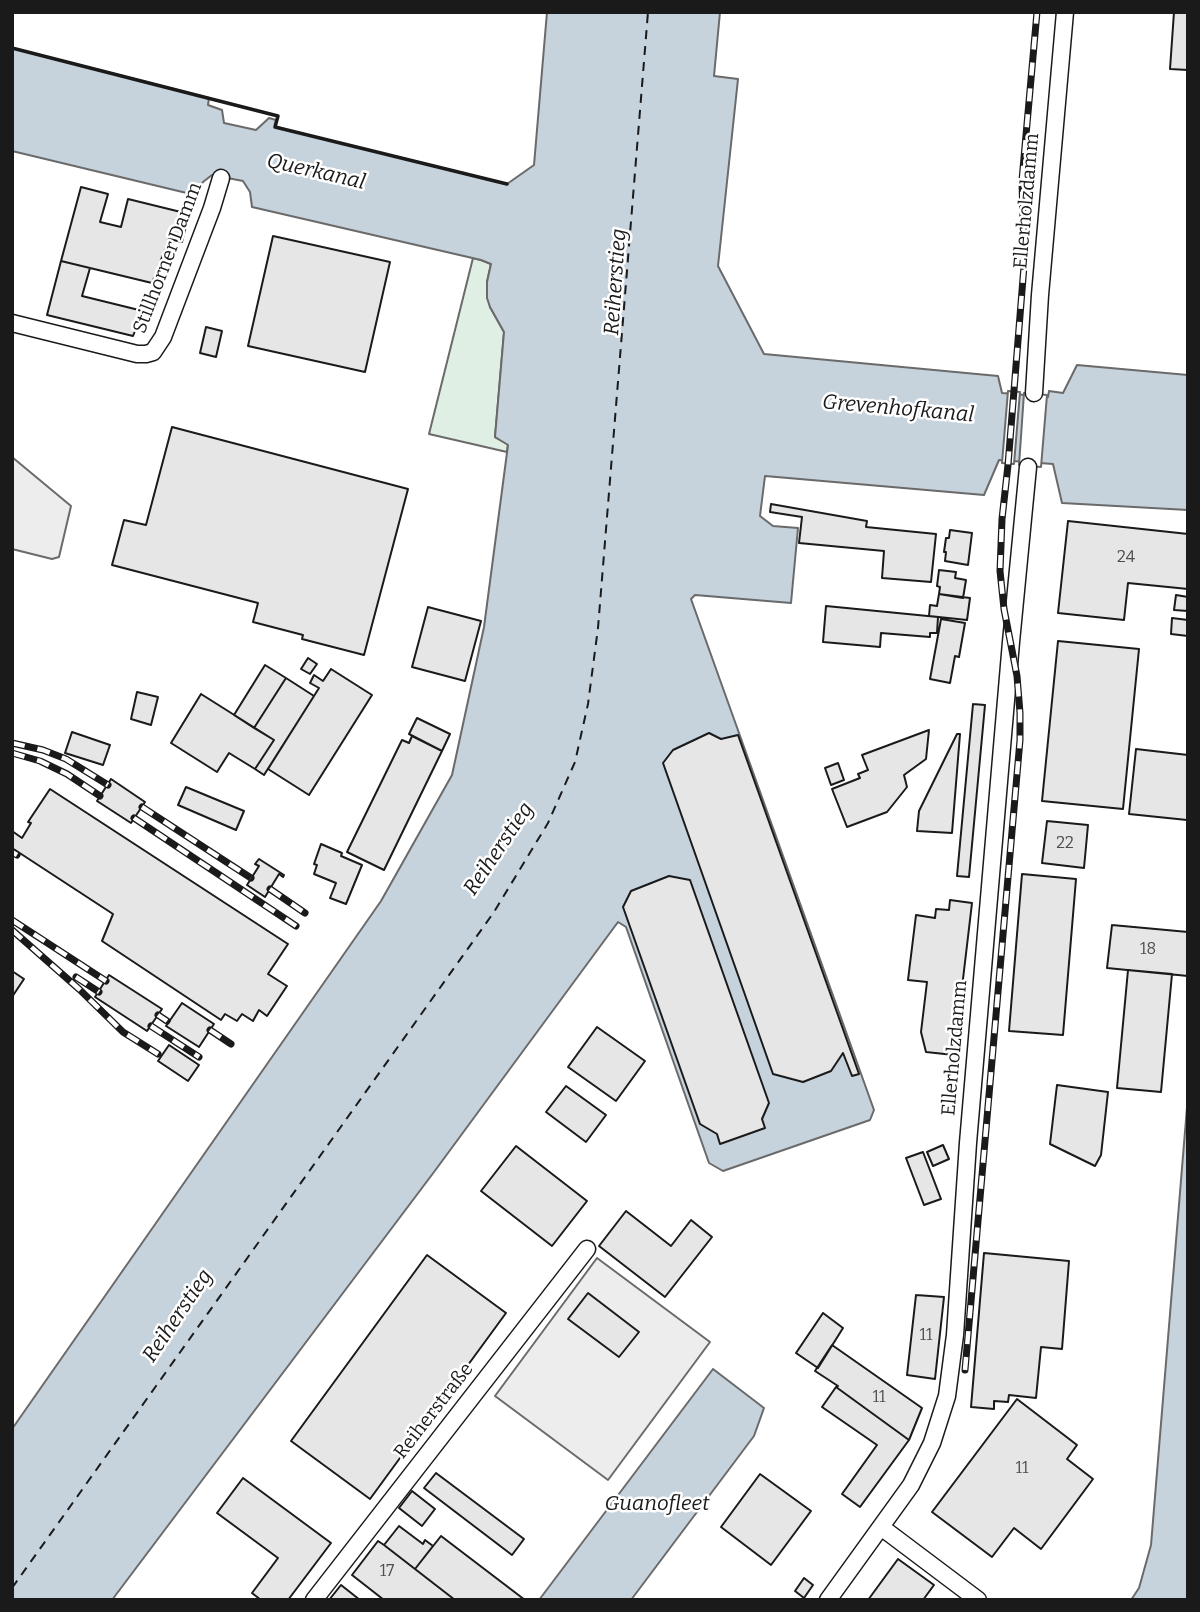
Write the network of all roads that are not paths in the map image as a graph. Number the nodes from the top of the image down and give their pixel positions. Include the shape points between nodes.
1 (1065, 12) edge
2 (221, 178) dead end
3 (12, 323) edge
4 (1034, 393) dead end
5 (1028, 467) dead end
6 (587, 1250) dead end
7 (881, 1527) junction
8 (314, 1600) edge
9 (828, 1600) edge
10 (978, 1600) edge

1 - 4 street, Ellerholzdamm
2 - 3 street, Stillhorner Damm via 163,337 153,352 137,354
5 - 7 street, Ellerholzdamm via 949,1381 926,1458
6 - 8 street, Reiherstraße
7 - 9 street, Ellerholzdamm
7 - 10 street

